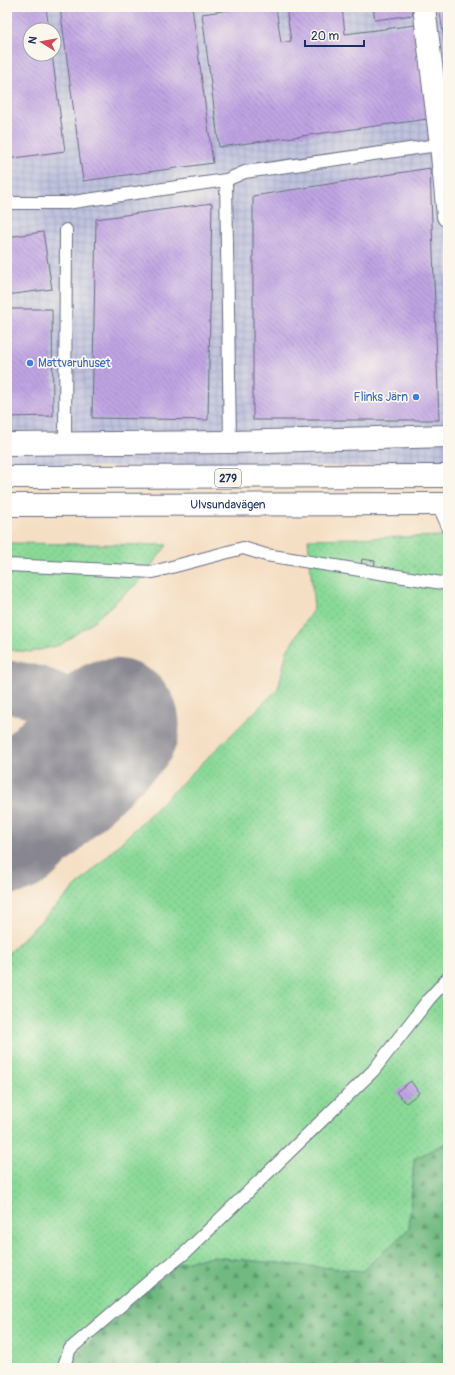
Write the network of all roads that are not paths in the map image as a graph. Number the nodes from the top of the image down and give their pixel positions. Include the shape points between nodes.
1 (424, 7) edge
2 (445, 144) edge
3 (226, 180) junction
4 (7, 203) edge
5 (448, 216) edge
6 (66, 230) dead end
7 (448, 436) edge
8 (230, 442) junction
9 (7, 444) edge
10 (65, 444) junction
11 (448, 476) edge
12 (7, 477) edge
13 (443, 504) edge
14 (7, 505) edge
15 (448, 526) edge
16 (7, 565) edge
17 (448, 584) edge
18 (448, 978) edge
19 (63, 1368) edge

1 - 2 main road
2 - 3 lane via 245,172
2 - 5 main road
3 - 4 lane via 66,203
3 - 8 lane
6 - 10 lane
7 - 8 main road
8 - 10 main road
9 - 10 main road
11 - 12 main road, 279
13 - 14 main road, Ulvsundavägen / 279
13 - 15 lane
16 - 17 lane via 153,572 243,548 266,555
18 - 19 lane via 373,1071 186,1252 70,1349

